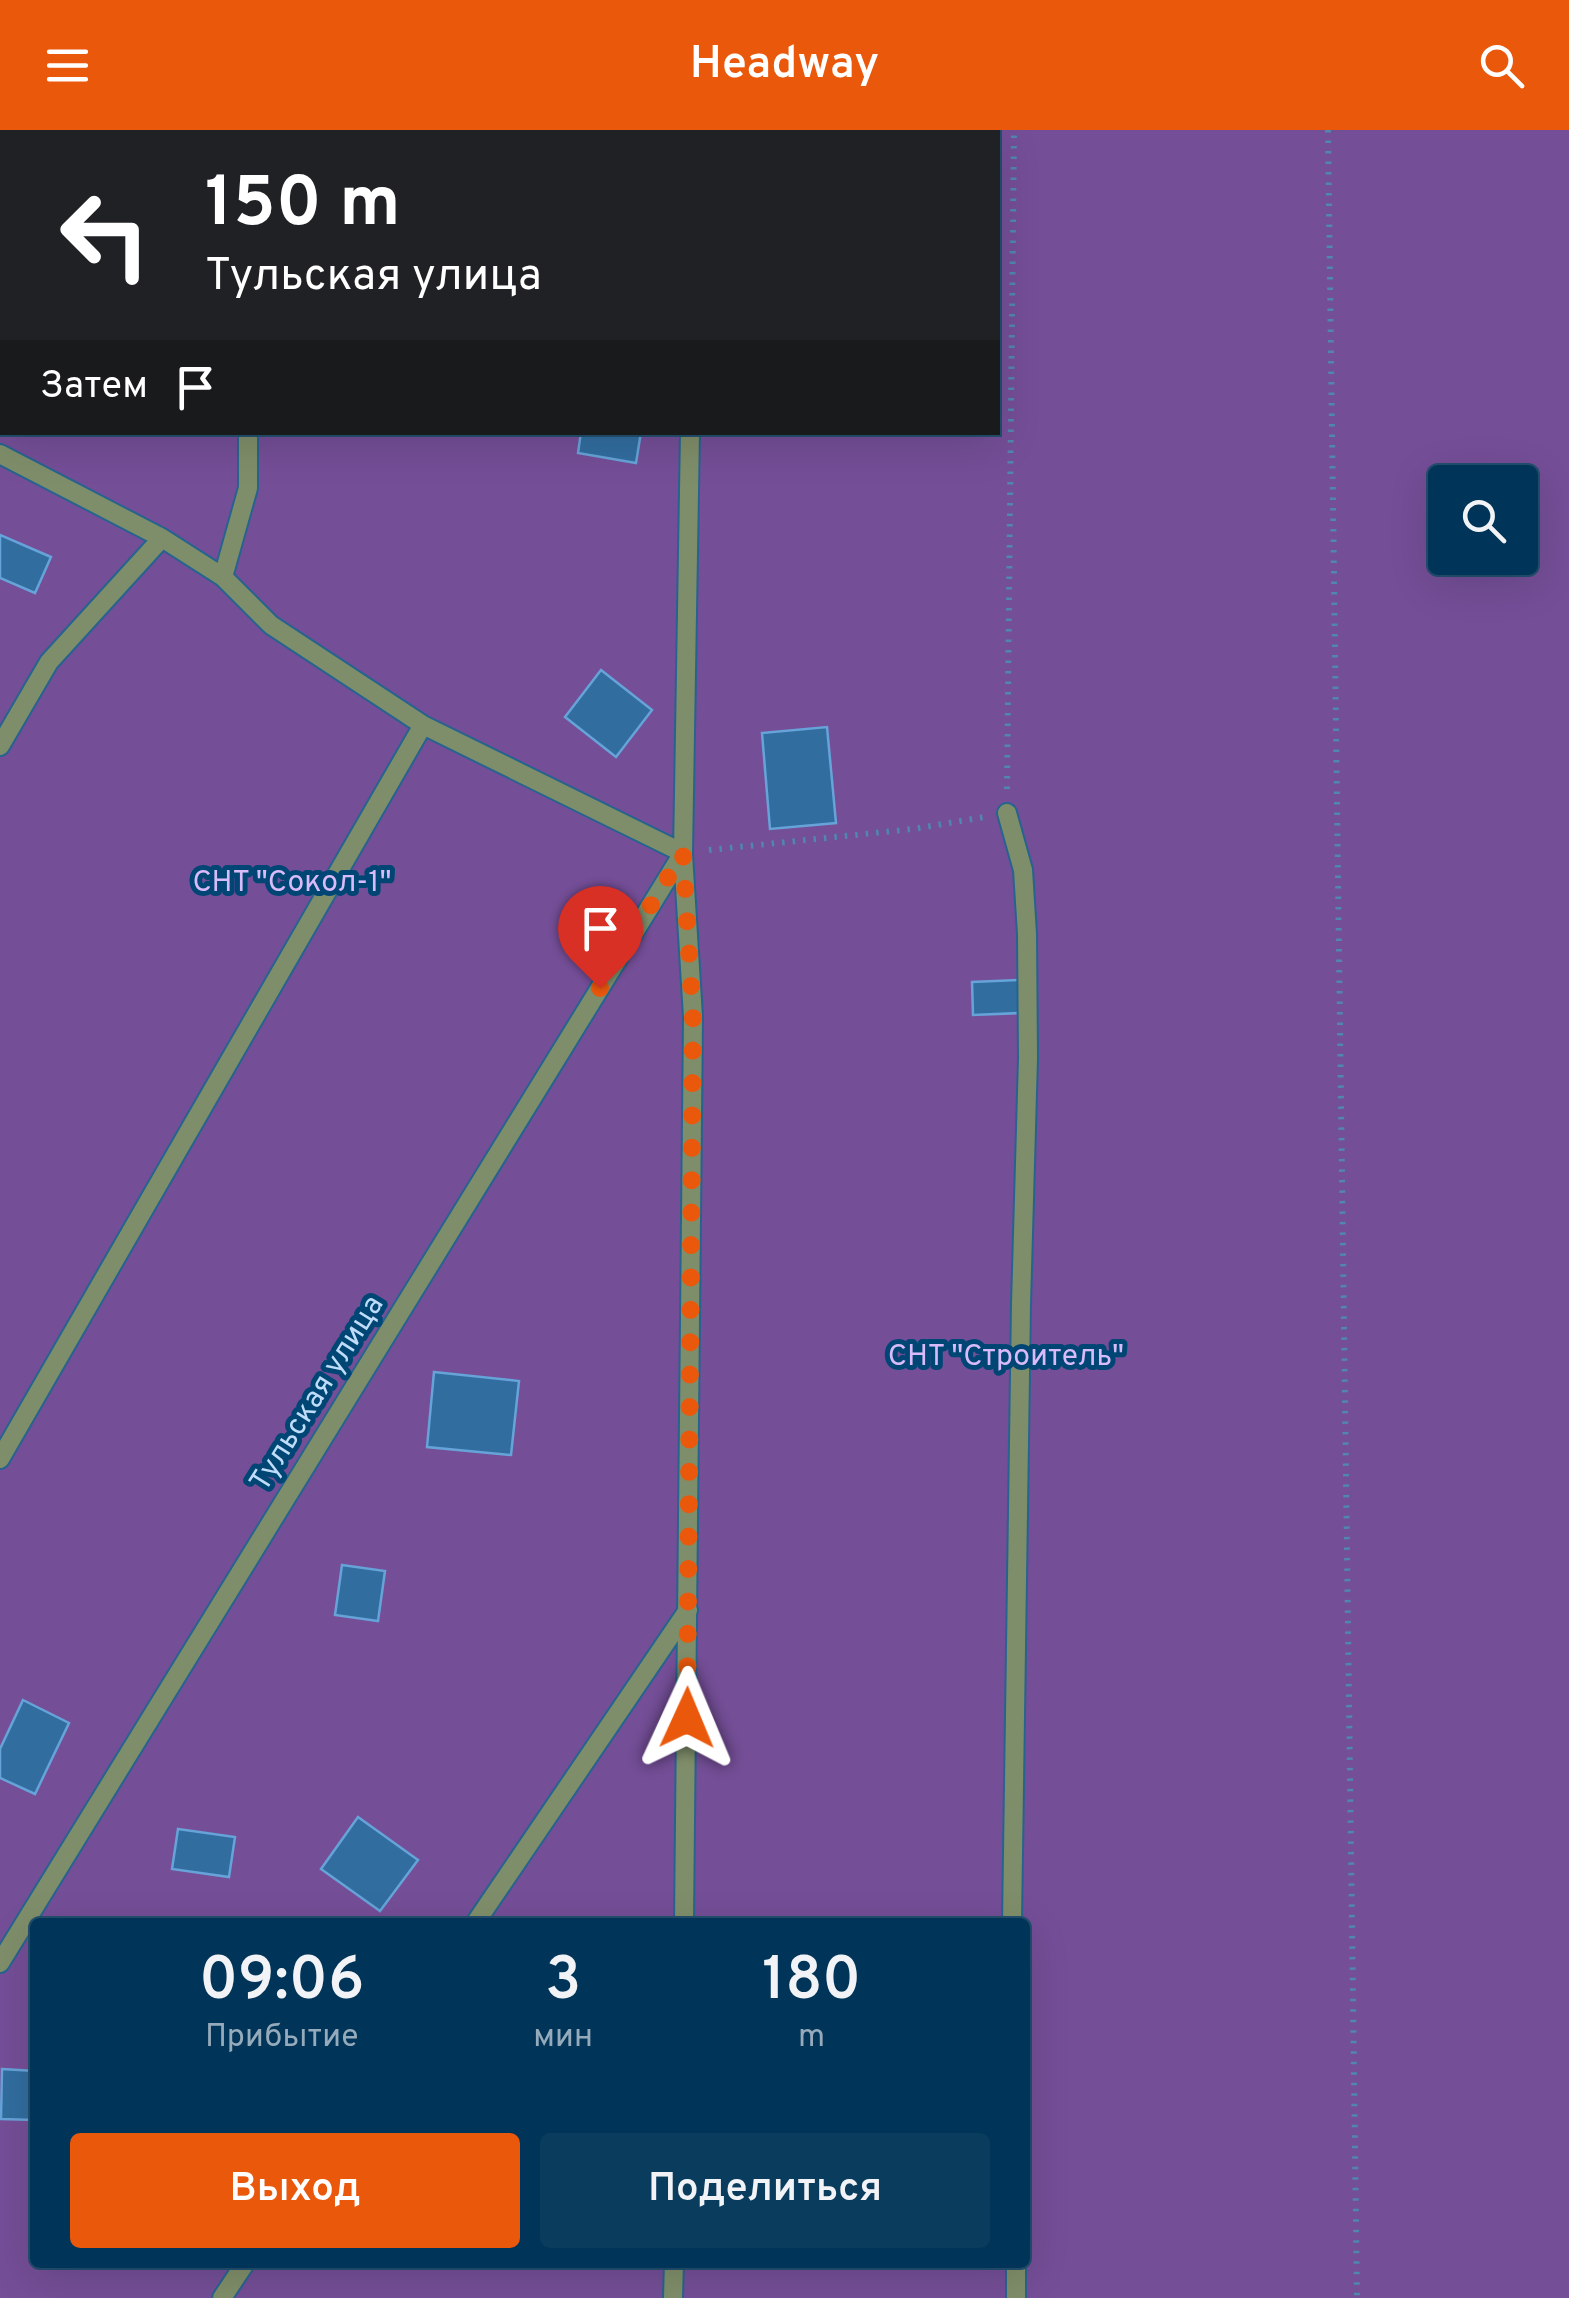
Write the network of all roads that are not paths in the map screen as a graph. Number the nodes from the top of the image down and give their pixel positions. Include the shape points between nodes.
1 (248, 435) edge
2 (690, 435) edge
3 (0, 454) edge
4 (162, 538) junction
5 (222, 577) junction
6 (424, 725) junction
7 (0, 746) edge
8 (1007, 814) road end
9 (683, 853) junction
10 (0, 1459) edge
11 (688, 1610) junction
12 (479, 1918) edge
13 (684, 1918) edge
14 (1012, 1918) edge
15 (0, 1963) edge
16 (242, 2268) edge
17 (674, 2268) edge
18 (1016, 2268) edge
19 (222, 2298) edge
20 (673, 2298) edge
21 (1016, 2298) edge

1 - 5 street via 248,488
2 - 9 street
3 - 4 street
4 - 5 street
4 - 7 street via 49,662
5 - 6 street via 270,625
6 - 9 street
6 - 10 street
8 - 14 street via 1023,870 1028,1040
9 - 11 street via 693,1017
9 - 15 street, Тульская улица
11 - 12 street
11 - 13 street
16 - 19 street
17 - 20 street
18 - 21 street

